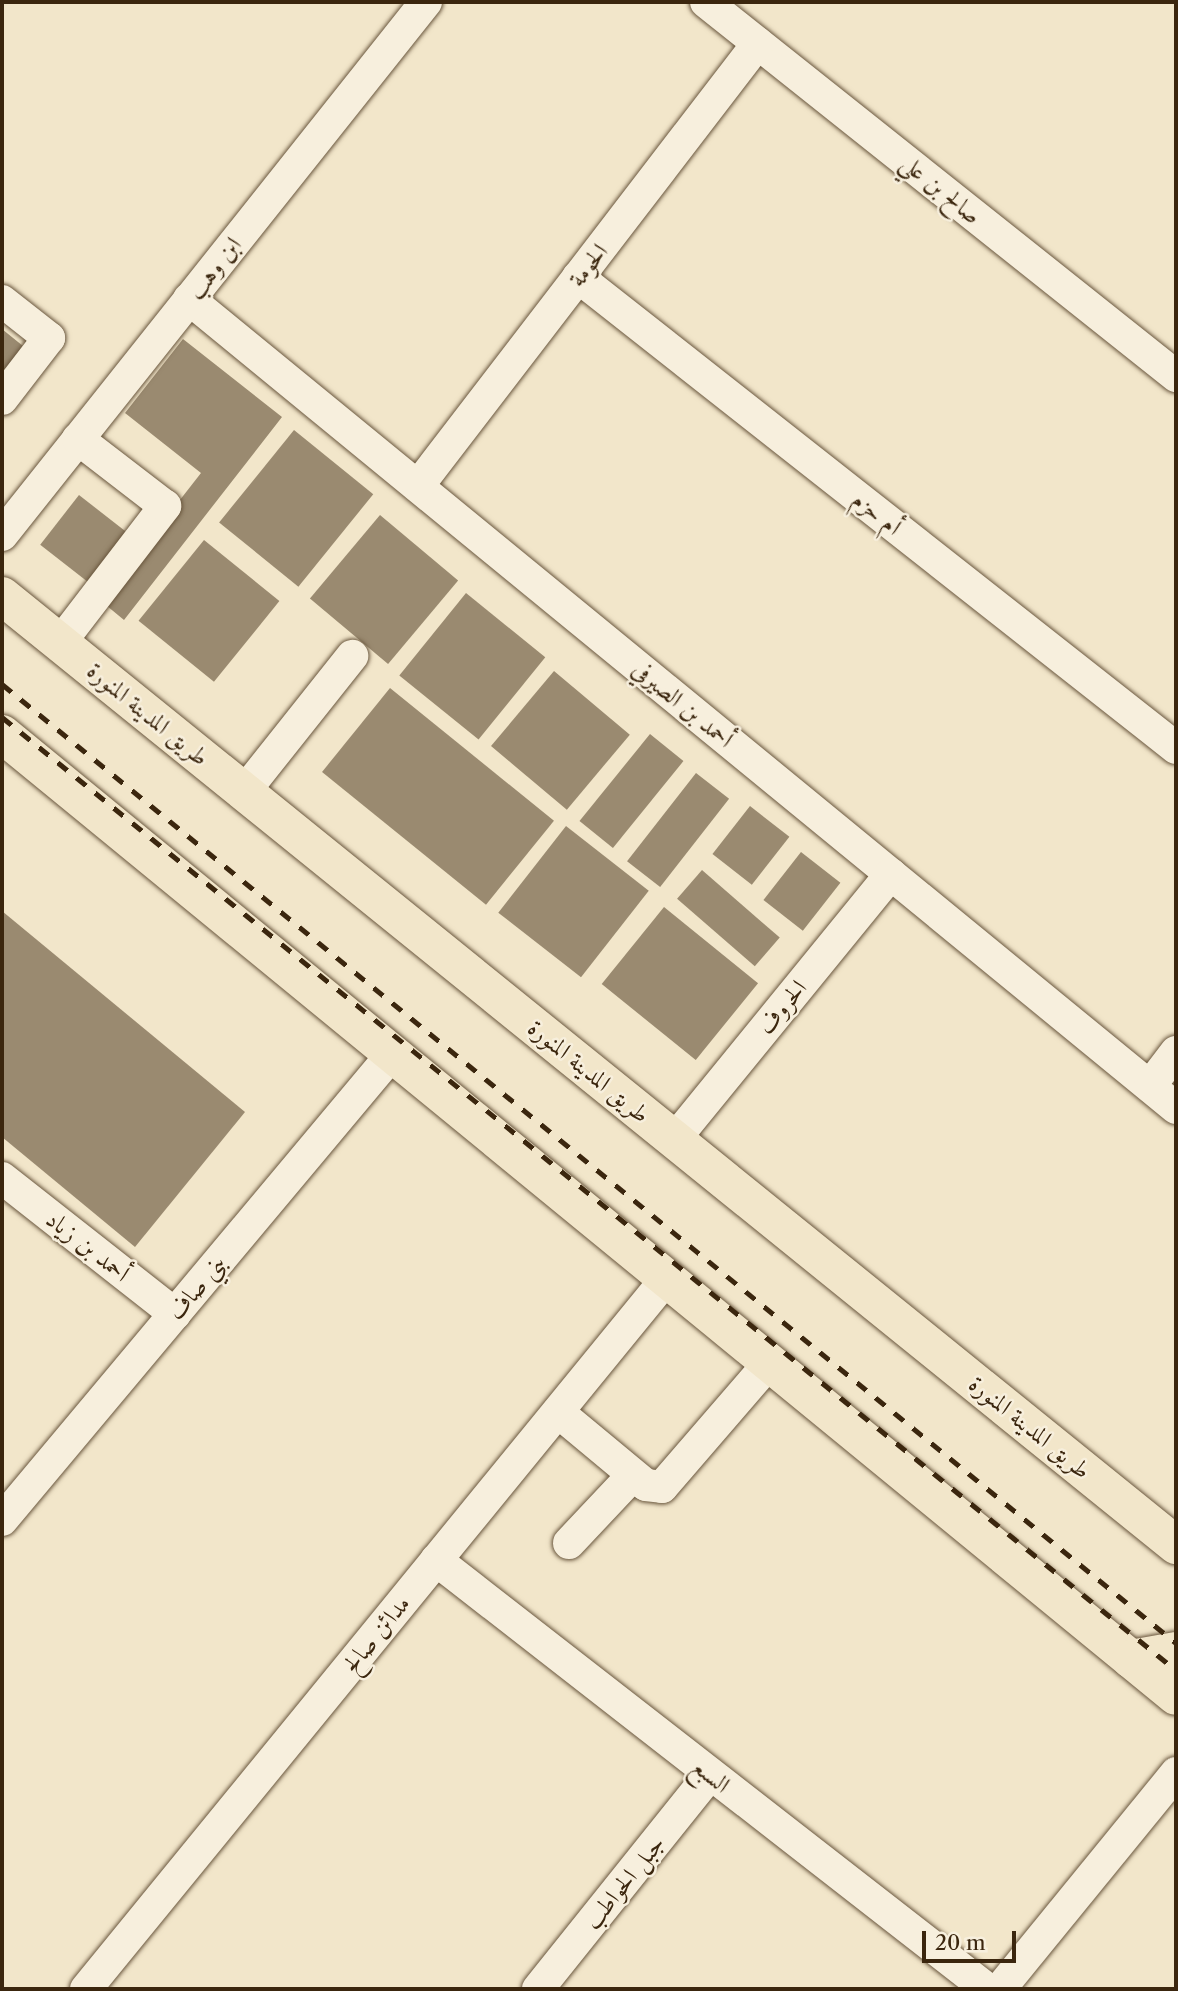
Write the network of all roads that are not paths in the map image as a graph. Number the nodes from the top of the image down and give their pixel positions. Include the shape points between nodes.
1 (426, 2) edge
2 (706, 2) edge
3 (758, 43) junction
4 (578, 277) junction
5 (189, 299) junction
6 (2, 301) edge
7 (1176, 376) edge
8 (2, 399) edge
9 (78, 439) junction
10 (418, 486) junction
11 (2, 535) edge
12 (2, 596) edge
13 (60, 643) junction
14 (352, 656) dead end
15 (2, 734) edge
16 (1176, 748) edge
17 (244, 792) junction
18 (891, 874) junction
19 (1176, 1052) edge
20 (393, 1054) junction
21 (1150, 1086) junction
22 (1176, 1108) edge
23 (674, 1140) junction
24 (2, 1178) edge
25 (667, 1278) junction
26 (175, 1314) junction
27 (770, 1362) junction
28 (558, 1412) junction
29 (633, 1475) junction
30 (2, 1520) edge
31 (569, 1543) dead end
32 (1176, 1545) edge
33 (436, 1560) junction
34 (1176, 1651) edge
35 (1130, 1659) junction
36 (1176, 1696) edge
37 (1176, 1773) edge
38 (710, 1774) junction
39 (86, 1989) edge
40 (538, 1989) edge
41 (987, 1989) edge
42 (1000, 1989) edge

1 - 5 street, ابن وهب
2 - 3 street, صالح بن علي
3 - 4 street, الحومة
3 - 7 street, صالح بن علي
4 - 10 street, الحومة
4 - 16 street, أم حزم
5 - 9 street, ابن وهب
5 - 10 street, أحمد بن الصيرفي
6 - 8 street via 49,338
9 - 11 street, ابن وهب
9 - 13 street via 164,506
10 - 18 street, أحمد بن الصيرفي
12 - 13 main road, طريق المدينة المنورة
13 - 17 main road, طريق المدينة المنورة
14 - 17 street
15 - 20 main road
17 - 23 main road, طريق المدينة المنورة
18 - 21 street, أحمد بن الصيرفي
18 - 23 street, الحروف
19 - 21 street
20 - 25 main road
20 - 26 street, بني صاف
21 - 22 street, أحمد بن الصيرفي
23 - 32 main road, طريق المدينة المنورة
24 - 26 street, أحمد بن زياد
25 - 27 main road
25 - 28 street, مدائن صالح
26 - 30 street, بني صاف
27 - 29 street via 662,1488 646,1485
27 - 35 main road
28 - 29 street
28 - 33 street, مدائن صالح
29 - 31 street
33 - 38 street, السبع
33 - 39 street, مدائن صالح
34 - 35 main road
35 - 36 main road
37 - 42 street
38 - 40 street, جبل الحواطب
38 - 41 street, السبع

